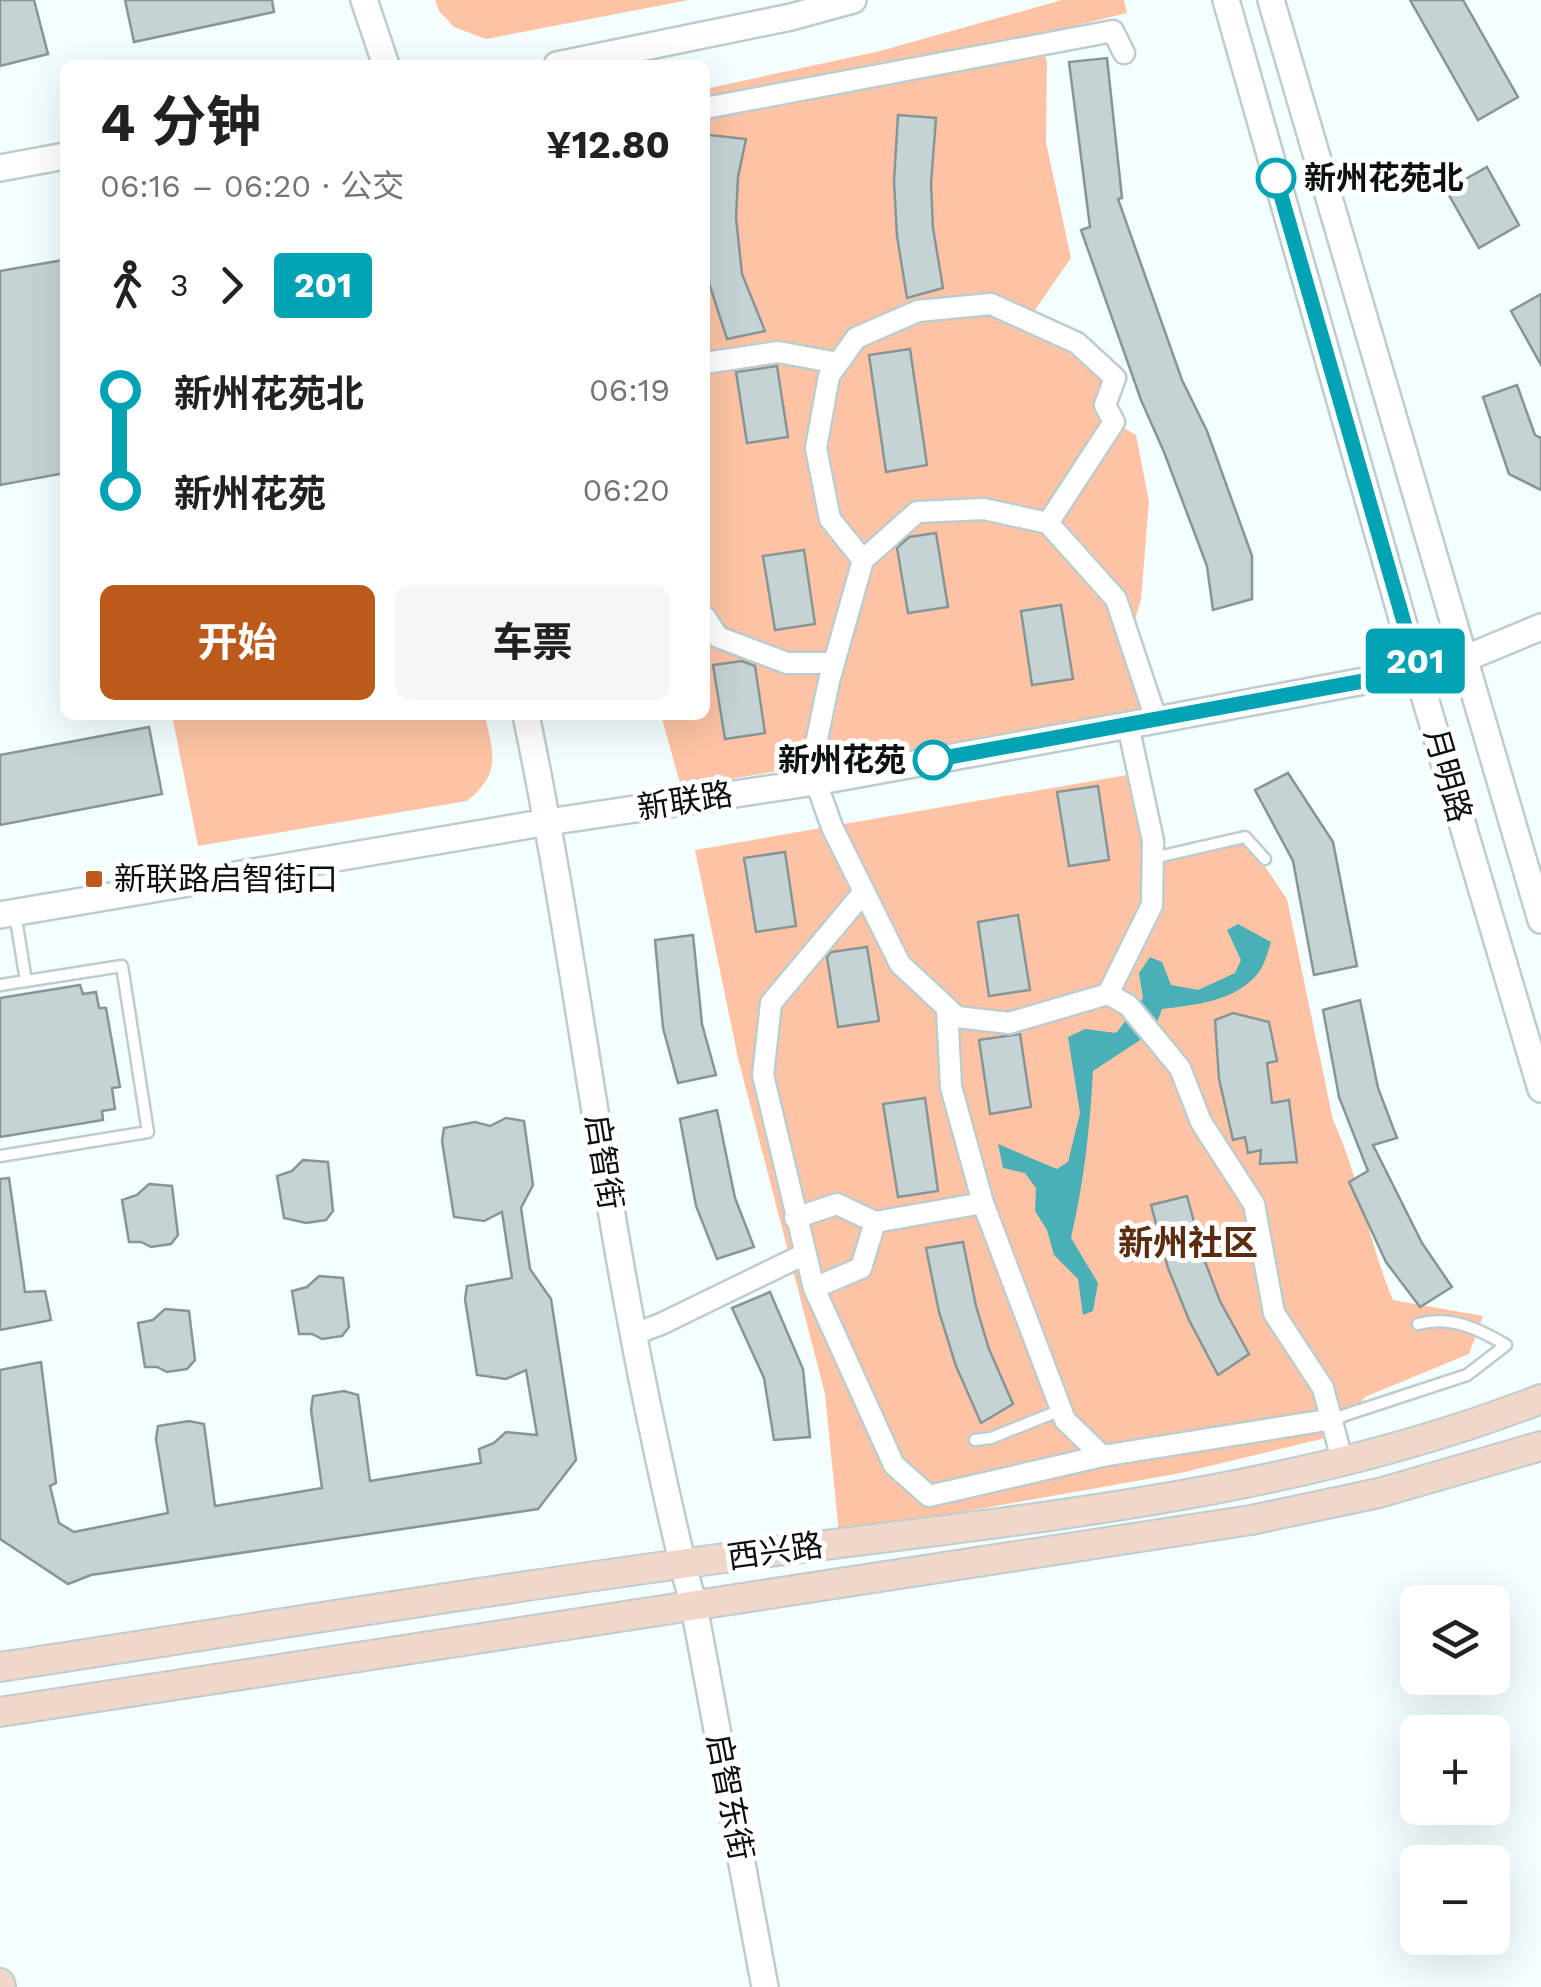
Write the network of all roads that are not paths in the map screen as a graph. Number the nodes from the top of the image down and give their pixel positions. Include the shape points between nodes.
1 (364, 0) edge
2 (853, 0) edge
3 (1226, 0) edge
4 (1271, 0) edge
5 (1124, 53) dead end
6 (384, 60) edge
7 (581, 60) edge
8 (710, 107) edge
9 (60, 157) edge
10 (0, 168) edge
11 (710, 362) edge
12 (838, 364) junction
13 (1048, 523) junction
14 (863, 560) junction
15 (710, 624) edge
16 (1541, 627) edge
17 (1464, 658) junction
18 (834, 664) junction
19 (1418, 671) junction
20 (527, 720) edge
21 (1162, 720) junction
22 (1128, 725) junction
23 (815, 782) junction
24 (548, 822) junction
25 (1152, 858) junction
26 (1266, 859) dead end
27 (864, 892) junction
28 (7, 914) edge
29 (1541, 920) edge
30 (26, 981) junction
31 (0, 985) edge
32 (1108, 994) junction
33 (948, 1008) junction
34 (1541, 1088) edge
35 (0, 1156) edge
36 (983, 1203) junction
37 (795, 1218) junction
38 (875, 1222) junction
39 (805, 1254) junction
40 (814, 1288) junction
41 (1418, 1324) dead end
42 (632, 1335) junction
43 (1541, 1398) edge
44 (1061, 1410) junction
45 (1334, 1419) junction
46 (975, 1440) dead end
47 (1541, 1446) edge
48 (1102, 1456) junction
49 (1343, 1462) junction
50 (682, 1564) junction
51 (694, 1606) junction
52 (0, 1667) edge
53 (0, 1712) edge
54 (765, 1987) edge

1 - 6 street
2 - 7 street
3 - 19 street, 月明路
4 - 17 street, 月明路
5 - 8 street via 1114,31
9 - 10 street
11 - 12 street via 778,352
12 - 13 street via 856,338 918,311 968,306 991,304 1077,343 1116,378 1104,405 1114,422
12 - 14 street via 816,448 830,519
13 - 14 street via 984,509 917,512
13 - 21 street via 1116,599
14 - 18 street
15 - 18 street via 718,636 786,663
16 - 17 street, 新联路
17 - 19 street, 新联路
17 - 29 street, 月明路
18 - 23 street via 811,768
19 - 21 street, 新联路
19 - 34 street, 月明路
20 - 24 street, 启智街
21 - 22 street, 新联路
22 - 23 street, 新联路
22 - 25 street
23 - 24 street, 新联路
23 - 27 street
24 - 28 street, 新联路
24 - 42 street, 启智街
25 - 26 lane via 1245,838
25 - 32 street via 1152,905
27 - 33 street via 900,964
27 - 37 street via 772,1003 762,1075
28 - 30 lane
30 - 31 lane
30 - 35 lane via 122,966 148,1132
32 - 33 street via 1009,1023 956,1017
32 - 45 street via 1128,1005 1180,1068 1201,1122 1254,1204 1274,1313 1324,1388
33 - 36 street via 950,1086
36 - 38 street
36 - 44 street
37 - 38 street via 836,1204
37 - 39 street
38 - 40 street via 861,1268
39 - 40 street
39 - 42 street
40 - 48 street via 894,1464 929,1496
41 - 45 lane via 1434,1319 1476,1328 1506,1345 1467,1376
42 - 50 street, 启智街
43 - 49 main road, 西兴路
44 - 46 lane
44 - 48 street
45 - 48 street
45 - 49 street
47 - 51 main road, 西兴路 via 1379,1494 1251,1520
49 - 50 main road, 西兴路 via 1061,1514
50 - 51 street, 启智街
50 - 52 main road, 西兴路
51 - 53 main road, 西兴路
51 - 54 street, 启智东街

